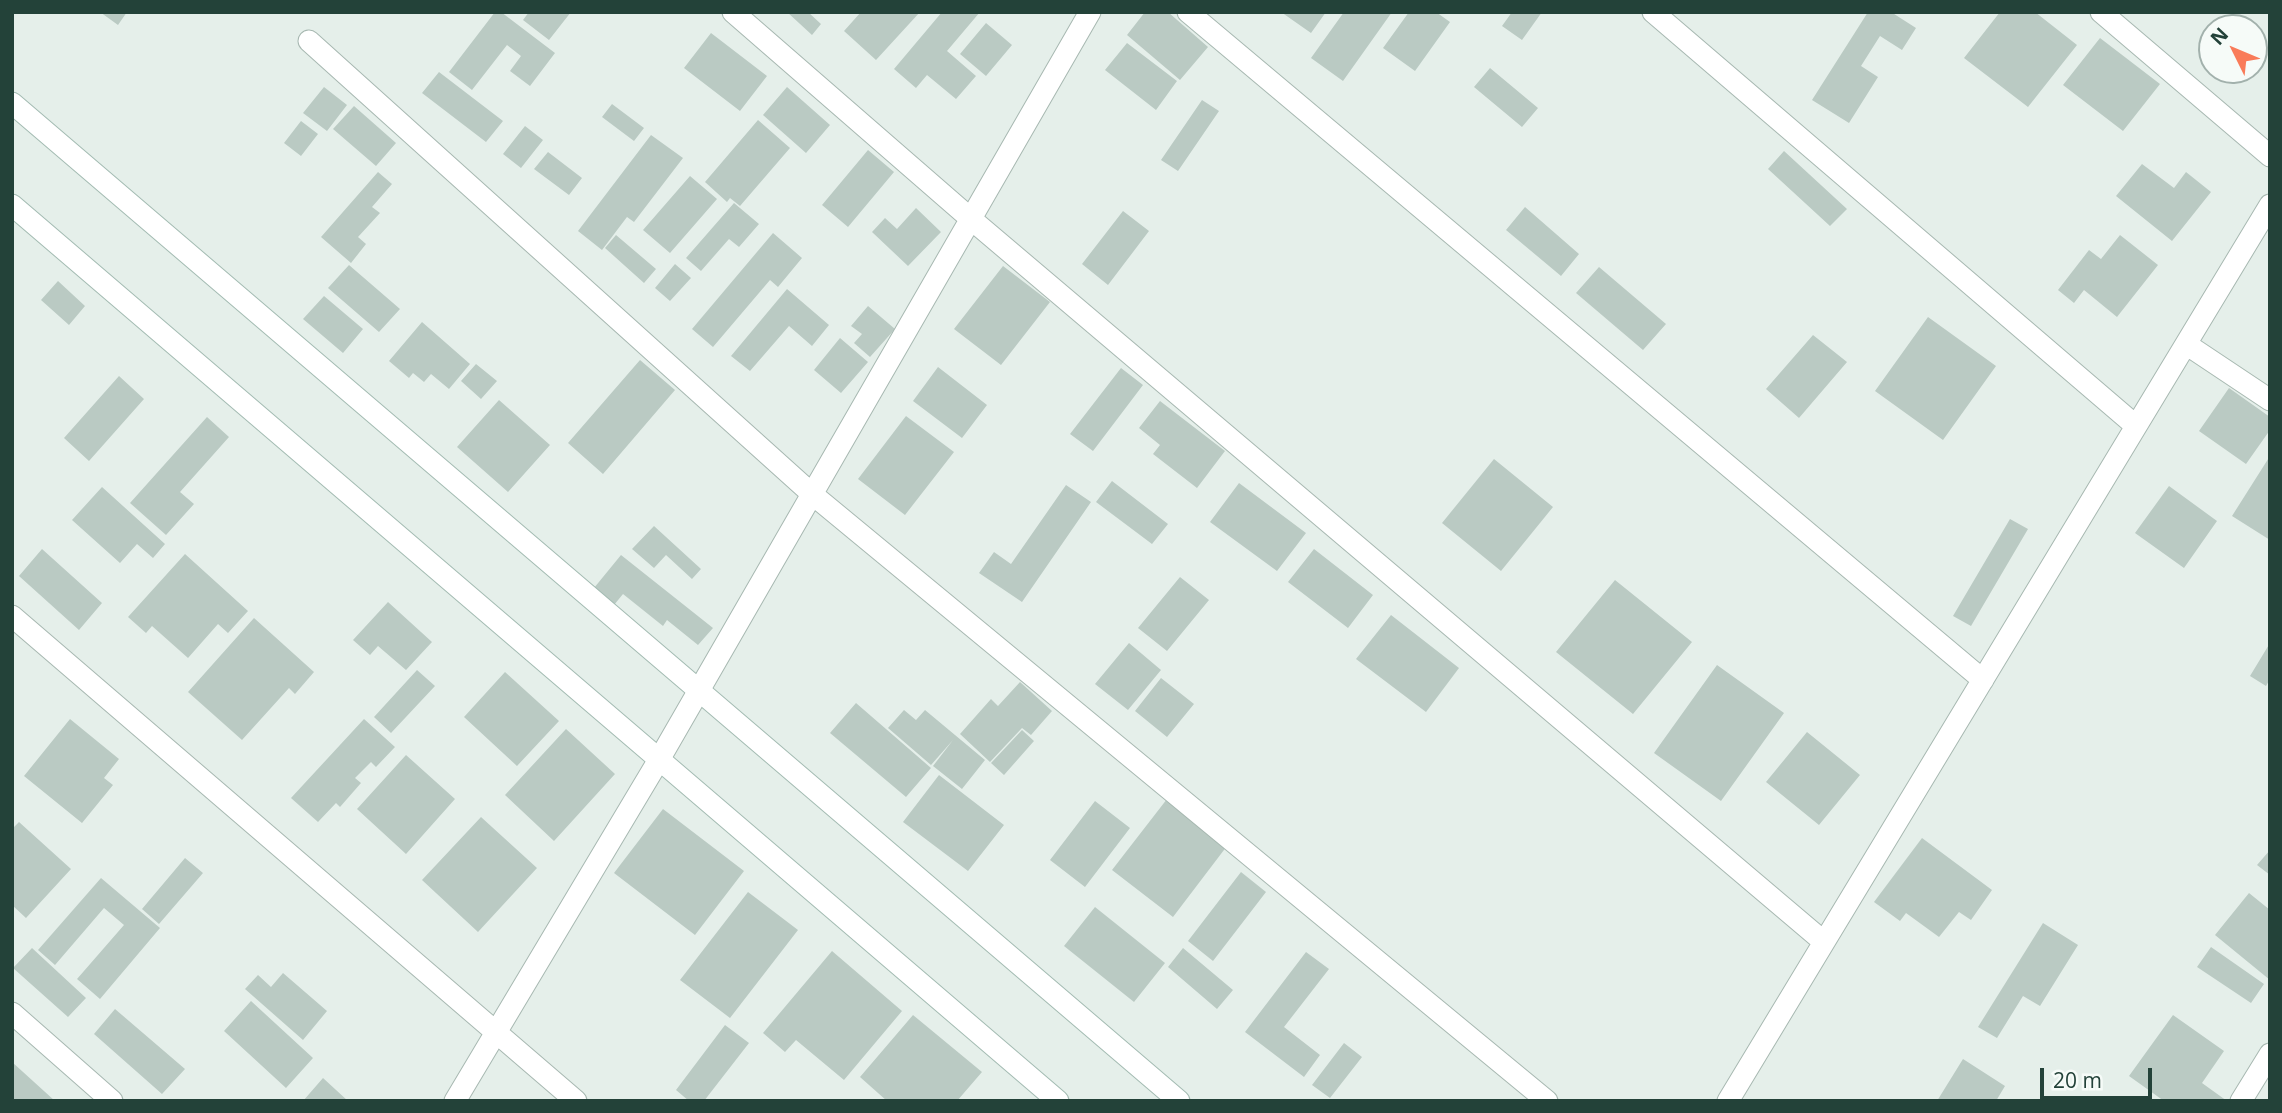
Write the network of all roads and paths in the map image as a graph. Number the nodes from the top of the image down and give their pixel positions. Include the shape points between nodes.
1 (733, 12) edge
2 (1090, 12) edge
3 (1188, 12) edge
4 (1653, 12) edge
5 (2101, 12) edge
6 (309, 41) dead end
7 (12, 103) edge
8 (2270, 156) edge
9 (12, 205) edge
10 (2270, 205) edge
11 (971, 219) junction
12 (2186, 344) junction
13 (2270, 400) edge
14 (2136, 426) junction
15 (812, 494) junction
16 (12, 616) edge
17 (1983, 680) junction
18 (700, 690) junction
19 (660, 758) junction
20 (1824, 942) junction
21 (12, 1013) edge
22 (496, 1032) junction
23 (2270, 1054) edge
24 (111, 1101) edge
25 (455, 1101) edge
26 (576, 1101) edge
27 (1058, 1101) edge
28 (1179, 1101) edge
29 (1547, 1101) edge
30 (1728, 1101) edge
31 (2241, 1101) edge

1 - 11 street
2 - 11 street
3 - 17 street
4 - 14 street
5 - 8 street
6 - 15 street
7 - 18 street
9 - 19 street
10 - 12 street
11 - 15 street
11 - 20 street
12 - 13 street
12 - 14 street
14 - 17 street
15 - 18 street
15 - 29 street
16 - 22 street
17 - 20 street
18 - 19 street
18 - 28 street
19 - 22 street
19 - 27 street
20 - 30 street
21 - 24 street
22 - 25 street
22 - 26 street
23 - 31 street

